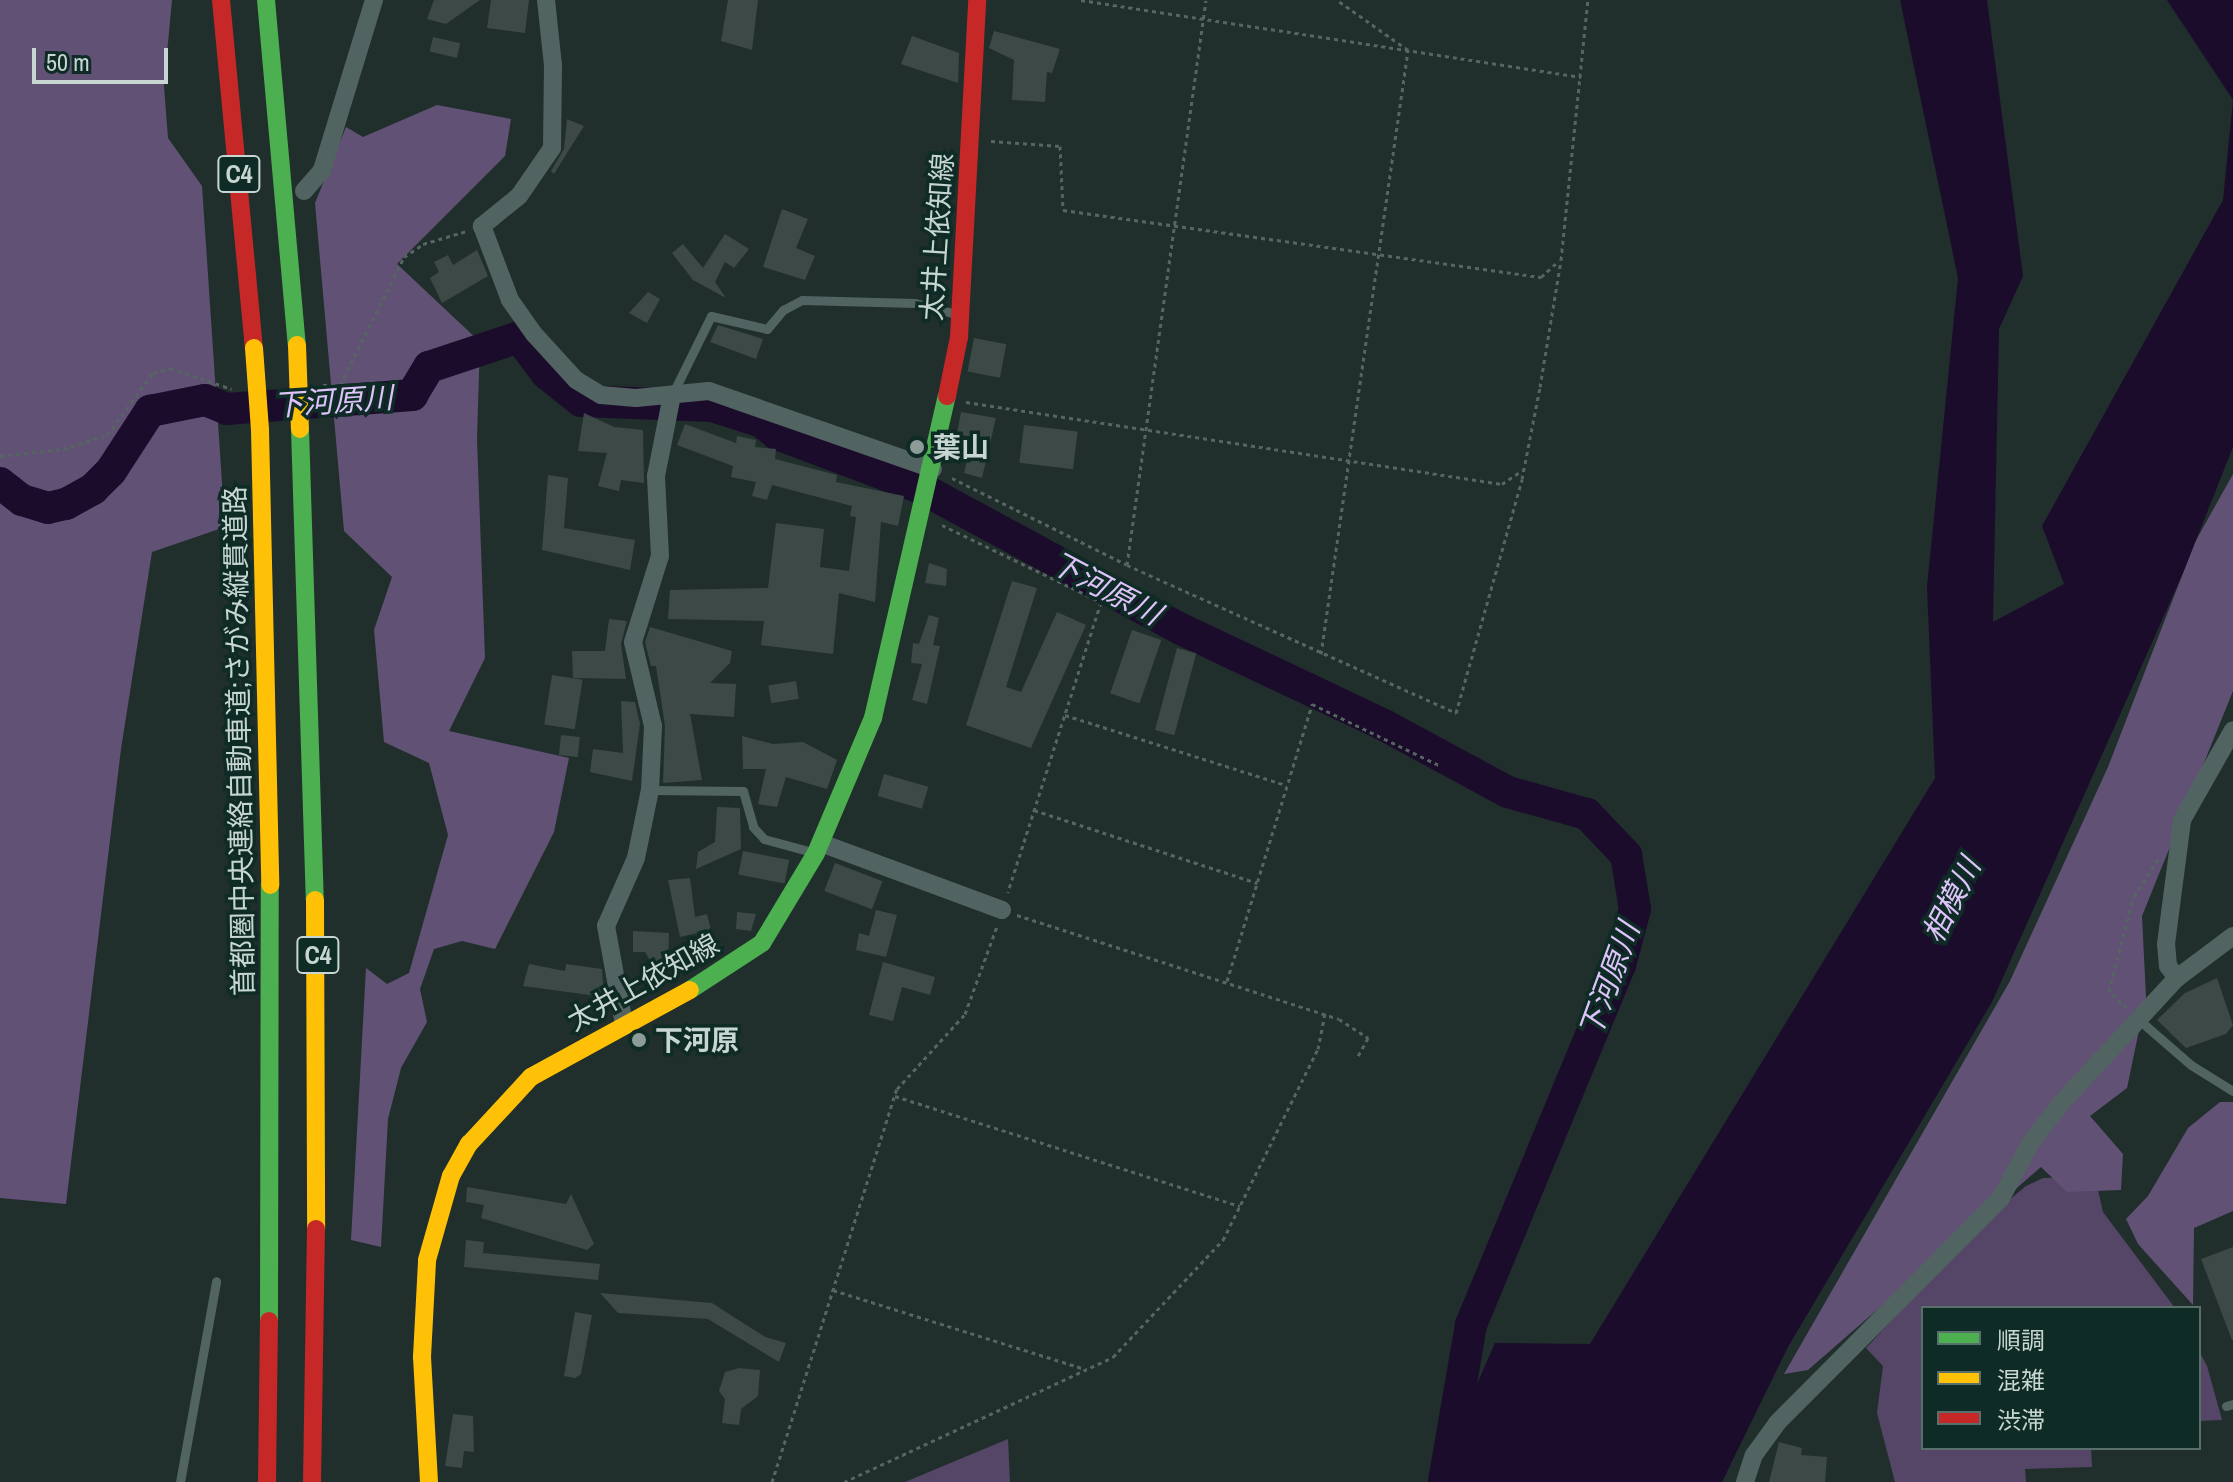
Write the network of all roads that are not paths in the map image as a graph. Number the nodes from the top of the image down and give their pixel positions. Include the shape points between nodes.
1 (221, 0) edge
2 (266, 0) edge
3 (374, 0) edge
4 (546, 0) edge
5 (977, 0) edge
6 (304, 191) dead end
7 (962, 315) junction
8 (672, 396) junction
9 (933, 472) junction
10 (2233, 730) edge
11 (650, 790) junction
12 (818, 848) junction
13 (1002, 910) road end
14 (2233, 936) edge
15 (2177, 978) junction
16 (2138, 1019) junction
17 (624, 1024) junction
18 (2233, 1091) edge
19 (216, 1281) dead end
20 (180, 1482) edge
21 (267, 1482) edge
22 (312, 1482) edge
23 (429, 1482) edge
24 (1745, 1482) edge

1 - 21 main road, 首都圏中央連絡自動車道;さがみ縦貫道路 / C4, bridge via 260,430 273,1028
2 - 22 main road, C4, bridge via 297,345 319,1031
3 - 6 street via 322,170
4 - 8 street via 553,65 552,148 519,196 482,226 485,238 510,300 576,380 601,395
5 - 7 main road, 太井上依知線
7 - 8 lane via 915,303 802,300 783,310 767,329 711,316
7 - 9 main road, 太井上依知線
8 - 9 street via 709,391 749,402
8 - 11 street via 656,476 660,556 633,642 653,726
9 - 12 main road, 太井上依知線 via 873,718
10 - 15 street via 2182,820 2166,944 2168,966
11 - 12 lane via 743,791 753,827 764,839
11 - 17 street via 636,858 606,926
12 - 13 street
12 - 17 main road, 太井上依知線 via 762,943 725,971
14 - 15 street
15 - 16 street
16 - 18 lane via 2191,1065
16 - 24 street via 2031,1142 2001,1198 1777,1423 1754,1455
17 - 23 main road, 太井上依知線 via 531,1077 469,1144 451,1176 427,1260 422,1312
19 - 20 lane

